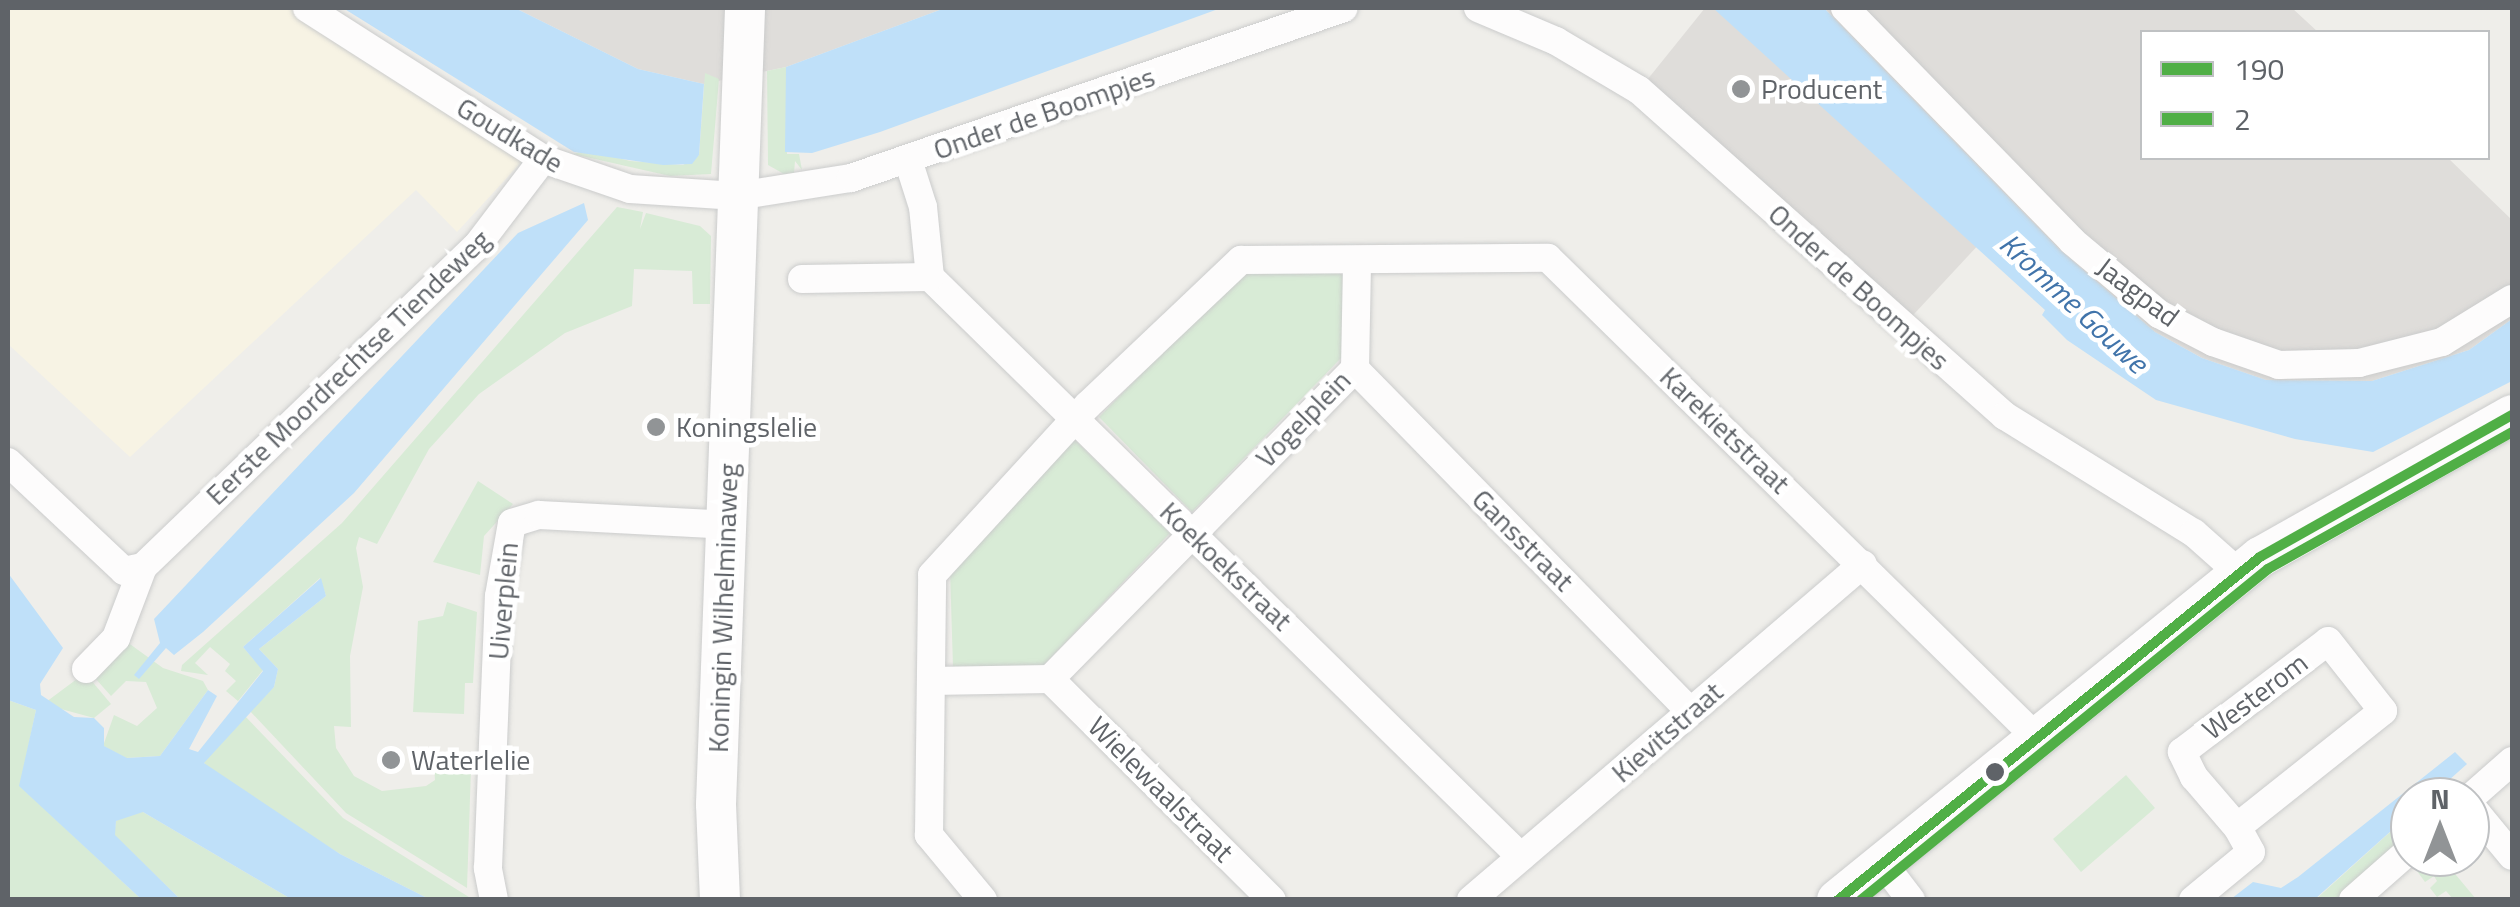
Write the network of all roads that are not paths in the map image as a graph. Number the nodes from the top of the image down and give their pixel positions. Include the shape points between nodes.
1 (307, 8) edge
2 (745, 8) edge
3 (1344, 8) edge
4 (1478, 8) edge
5 (1845, 8) edge
6 (543, 160) junction
7 (908, 160) junction
8 (737, 196) junction
9 (1357, 261) junction
10 (930, 277) junction
11 (802, 279) dead end
12 (2512, 298) edge
13 (1355, 368) junction
14 (2512, 415) edge
15 (1077, 420) junction
16 (8, 462) edge
17 (726, 525) junction
18 (1191, 531) junction
19 (1863, 564) junction
20 (143, 567) junction
21 (2238, 572) junction
22 (86, 669) dead end
23 (1050, 680) junction
24 (931, 681) junction
25 (1690, 711) junction
26 (2036, 737) junction
27 (2512, 761) edge
28 (2490, 782) edge
29 (2238, 827) junction
30 (2490, 828) edge
31 (2512, 856) edge
32 (1521, 857) junction
33 (1882, 862) junction
34 (2390, 868) edge
35 (492, 898) edge
36 (720, 900) edge
37 (984, 900) edge
38 (1272, 900) edge
39 (1472, 900) edge
40 (1837, 900) edge
41 (1911, 900) edge
42 (2193, 900) edge
43 (2353, 900) edge

1 - 6 street, Goudkade
2 - 8 main road, Koningin Wilhelminaweg
3 - 7 street, Onder de Boompjes
4 - 21 street, Onder de Boompjes via 1556,41 1639,90 2004,416 2194,532
5 - 12 street, Jaagpad via 2072,241 2159,314 2213,342 2279,366 2359,363 2442,342
6 - 8 street, Goudkade via 630,189
6 - 20 street, Eerste Moordrechtse Tiendeweg via 476,247
7 - 8 street, Onder de Boompjes via 851,178
7 - 10 street via 924,208
8 - 17 main road, Koningin Wilhelminaweg
9 - 13 street, Vogelplein
9 - 15 street via 1241,260
9 - 19 street, Karekietstraat via 1548,258
10 - 11 street
10 - 15 street, Koekoekstraat
13 - 18 street, Vogelplein
13 - 25 street, Gansstraat
14 - 21 main road
15 - 18 street, Koekoekstraat
15 - 24 street via 932,574
16 - 20 street via 124,571
17 - 35 street, Uiverplein via 539,515 512,524 499,596
17 - 36 main road, Koningin Wilhelminaweg via 716,804
18 - 23 street, Vogelplein
18 - 32 street, Koekoekstraat
19 - 25 street, Kievitstraat
19 - 26 street, Karekietstraat
20 - 22 street, Eerste Moordrechtse Tiendeweg via 116,638
21 - 26 main road
23 - 24 street
23 - 38 street, Wielewaalstraat
24 - 37 street via 929,834
25 - 32 street, Kievitstraat
26 - 33 main road
27 - 28 street
29 - 29 street, Westerom via 2383,711 2328,641 2182,752 2194,778
29 - 42 street, Westerom via 2251,852
30 - 31 street
32 - 39 street, Kievitstraat
33 - 40 main road
33 - 41 street
34 - 43 street

